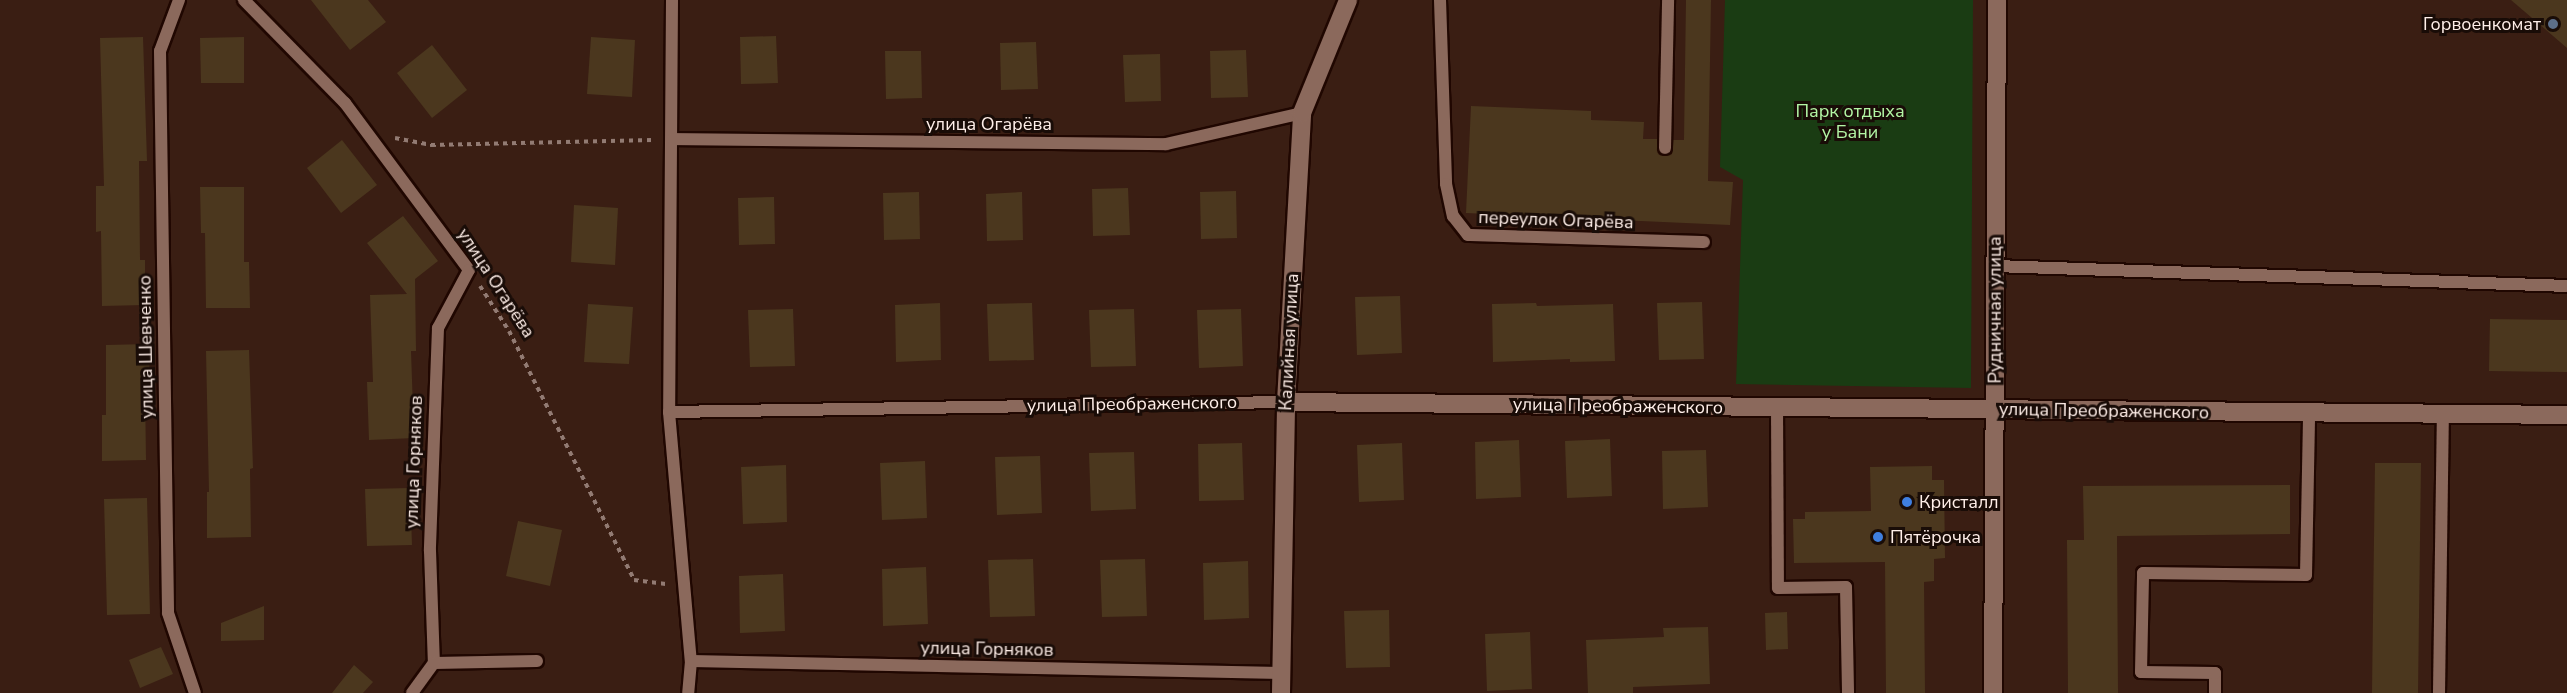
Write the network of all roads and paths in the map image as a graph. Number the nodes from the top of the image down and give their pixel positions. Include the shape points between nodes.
1 (179, 0) edge
2 (244, 0) edge
3 (672, 0) edge
4 (1348, 0) edge
5 (1440, 0) edge
6 (1668, 0) edge
7 (1996, 0) edge
8 (1302, 113) junction
9 (367, 133) junction
10 (673, 139) junction
11 (1665, 148) dead end
12 (1704, 242) dead end
13 (1995, 266) junction
14 (469, 270) junction
15 (2567, 286) edge
16 (1286, 402) junction
17 (1777, 407) junction
18 (1994, 410) junction
19 (669, 412) junction
20 (2308, 413) junction
21 (2443, 415) junction
22 (2567, 415) edge
23 (684, 586) junction
24 (537, 661) dead end
25 (691, 662) junction
26 (434, 663) junction
27 (1281, 673) junction
28 (195, 693) edge
29 (412, 693) edge
30 (688, 693) edge
31 (1281, 693) edge
32 (1848, 693) edge
33 (1993, 693) edge
34 (2215, 693) edge
35 (2439, 693) edge

1 - 28 lane, улица Шевченко via 160,51 168,613
2 - 9 lane, улица Огарёва via 345,103
3 - 10 lane
4 - 8 street, Калийная улица
5 - 12 lane, переулок Огарёва via 1446,184 1453,216 1468,235
6 - 11 lane
7 - 13 street, Рудничная улица
8 - 10 lane, улица Огарёва via 1166,144
8 - 16 street, Калийная улица
9 - 10 path via 431,145
9 - 14 lane, улица Огарёва
10 - 19 lane
13 - 15 lane
13 - 18 street, Рудничная улица
14 - 23 path, улица Огарёва via 509,331 634,580
14 - 26 lane, улица Горняков via 438,328 430,551
16 - 17 street, улица Преображенского
16 - 19 lane, улица Преображенского
16 - 27 street, Калийная улица
17 - 18 street, улица Преображенского
17 - 32 lane via 1778,588 1846,587
18 - 20 street, улица Преображенского
18 - 33 street, Рудничная улица
19 - 23 lane
20 - 21 street, улица Преображенского
20 - 34 lane via 2306,575 2143,573 2142,672 2215,673
21 - 22 street, улица Преображенского
21 - 35 lane
23 - 25 lane
24 - 26 lane
25 - 27 lane, улица Горняков
25 - 30 lane
26 - 29 lane
27 - 31 street, Калийная улица

